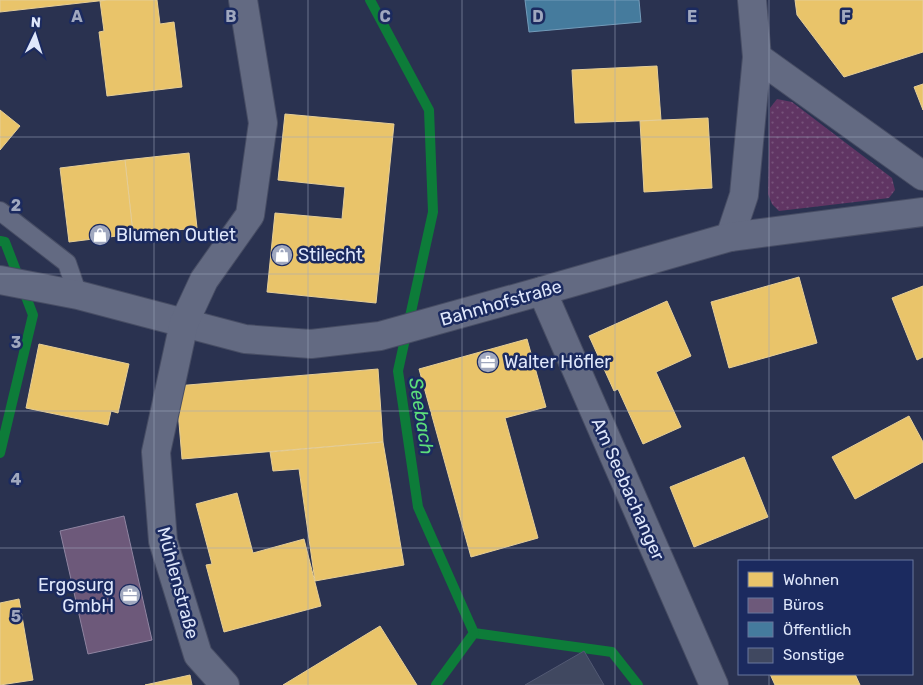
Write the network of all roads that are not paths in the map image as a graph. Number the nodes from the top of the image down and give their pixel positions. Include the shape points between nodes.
1 (243, 0) edge
2 (752, 0) edge
3 (757, 56) junction
4 (923, 176) edge
5 (0, 211) edge
6 (923, 212) edge
7 (730, 237) junction
8 (0, 280) edge
9 (542, 292) junction
10 (78, 295) junction
11 (184, 323) junction
12 (225, 685) edge
13 (714, 685) edge

1 - 11 street, Mühlenstraße via 263,123 250,215 204,280
2 - 3 street
3 - 4 street
3 - 7 street via 744,195
5 - 10 lane via 67,263
6 - 7 street, Bahnhofstraße
7 - 9 street, Bahnhofstraße
8 - 10 street, Bahnhofstraße
9 - 11 street, Bahnhofstraße via 387,334 312,344 245,339
9 - 13 street, Am Seebachanger
10 - 11 street, Bahnhofstraße
11 - 12 street, Mühlenstraße via 156,452 163,541 198,655

